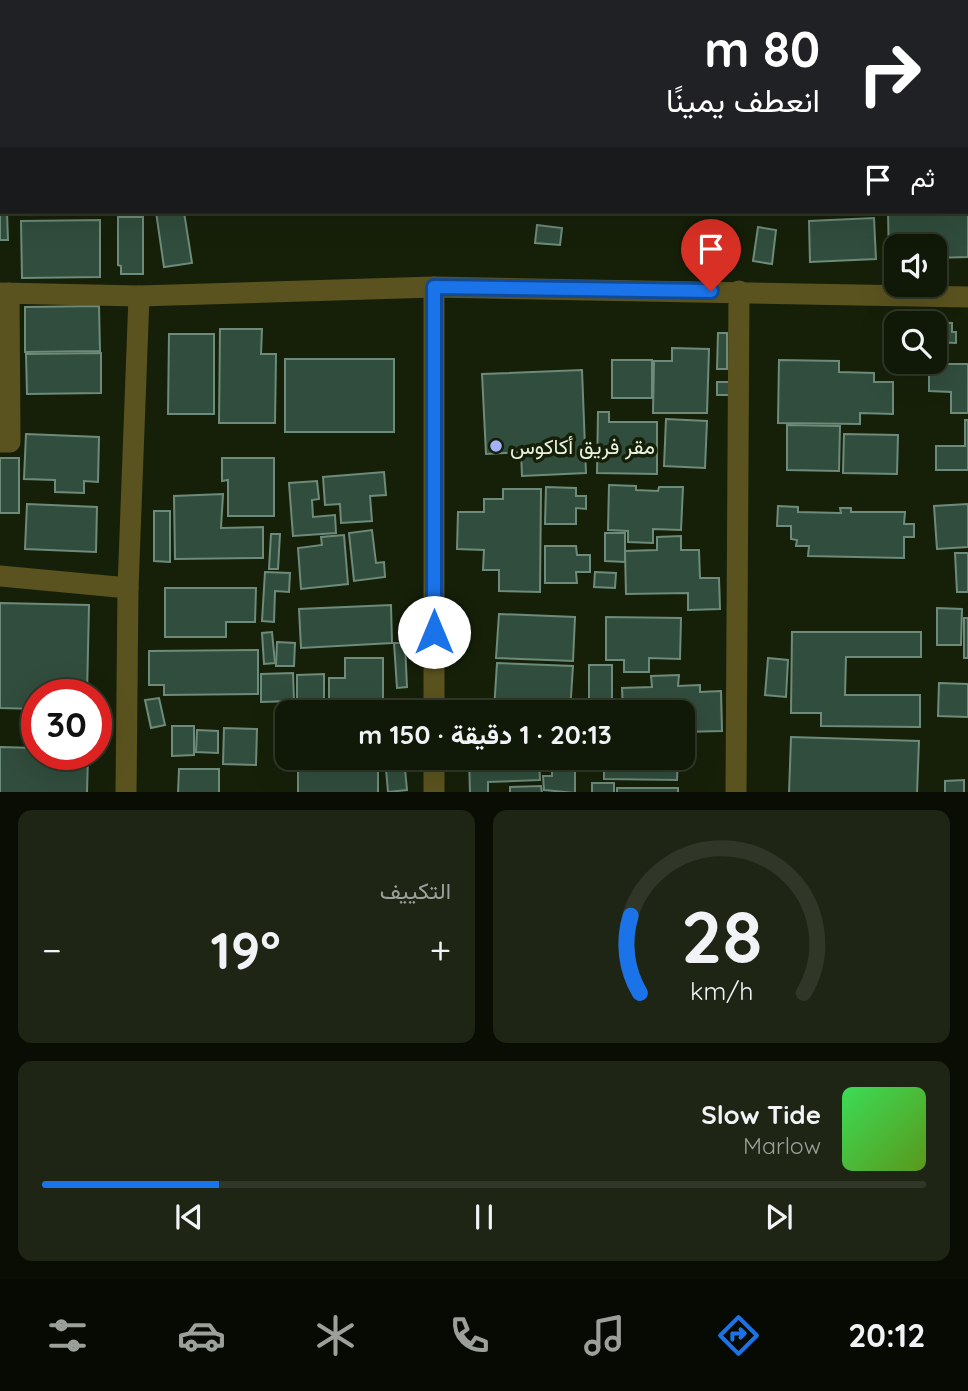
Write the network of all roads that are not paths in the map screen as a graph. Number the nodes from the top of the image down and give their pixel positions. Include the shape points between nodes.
1 (434, 287) junction
2 (739, 291) junction
3 (5, 293) edge
4 (139, 296) junction
5 (968, 297) edge
6 (0, 442) edge
7 (0, 576) edge
8 (128, 588) junction
9 (434, 700) edge
10 (434, 770) edge
11 (126, 792) edge
12 (434, 792) edge
13 (736, 792) edge

1 - 2 street
1 - 4 street
1 - 9 street
2 - 5 street
2 - 13 street
3 - 4 street
3 - 6 street via 10,442
4 - 8 street
7 - 8 street
8 - 11 street
10 - 12 street

